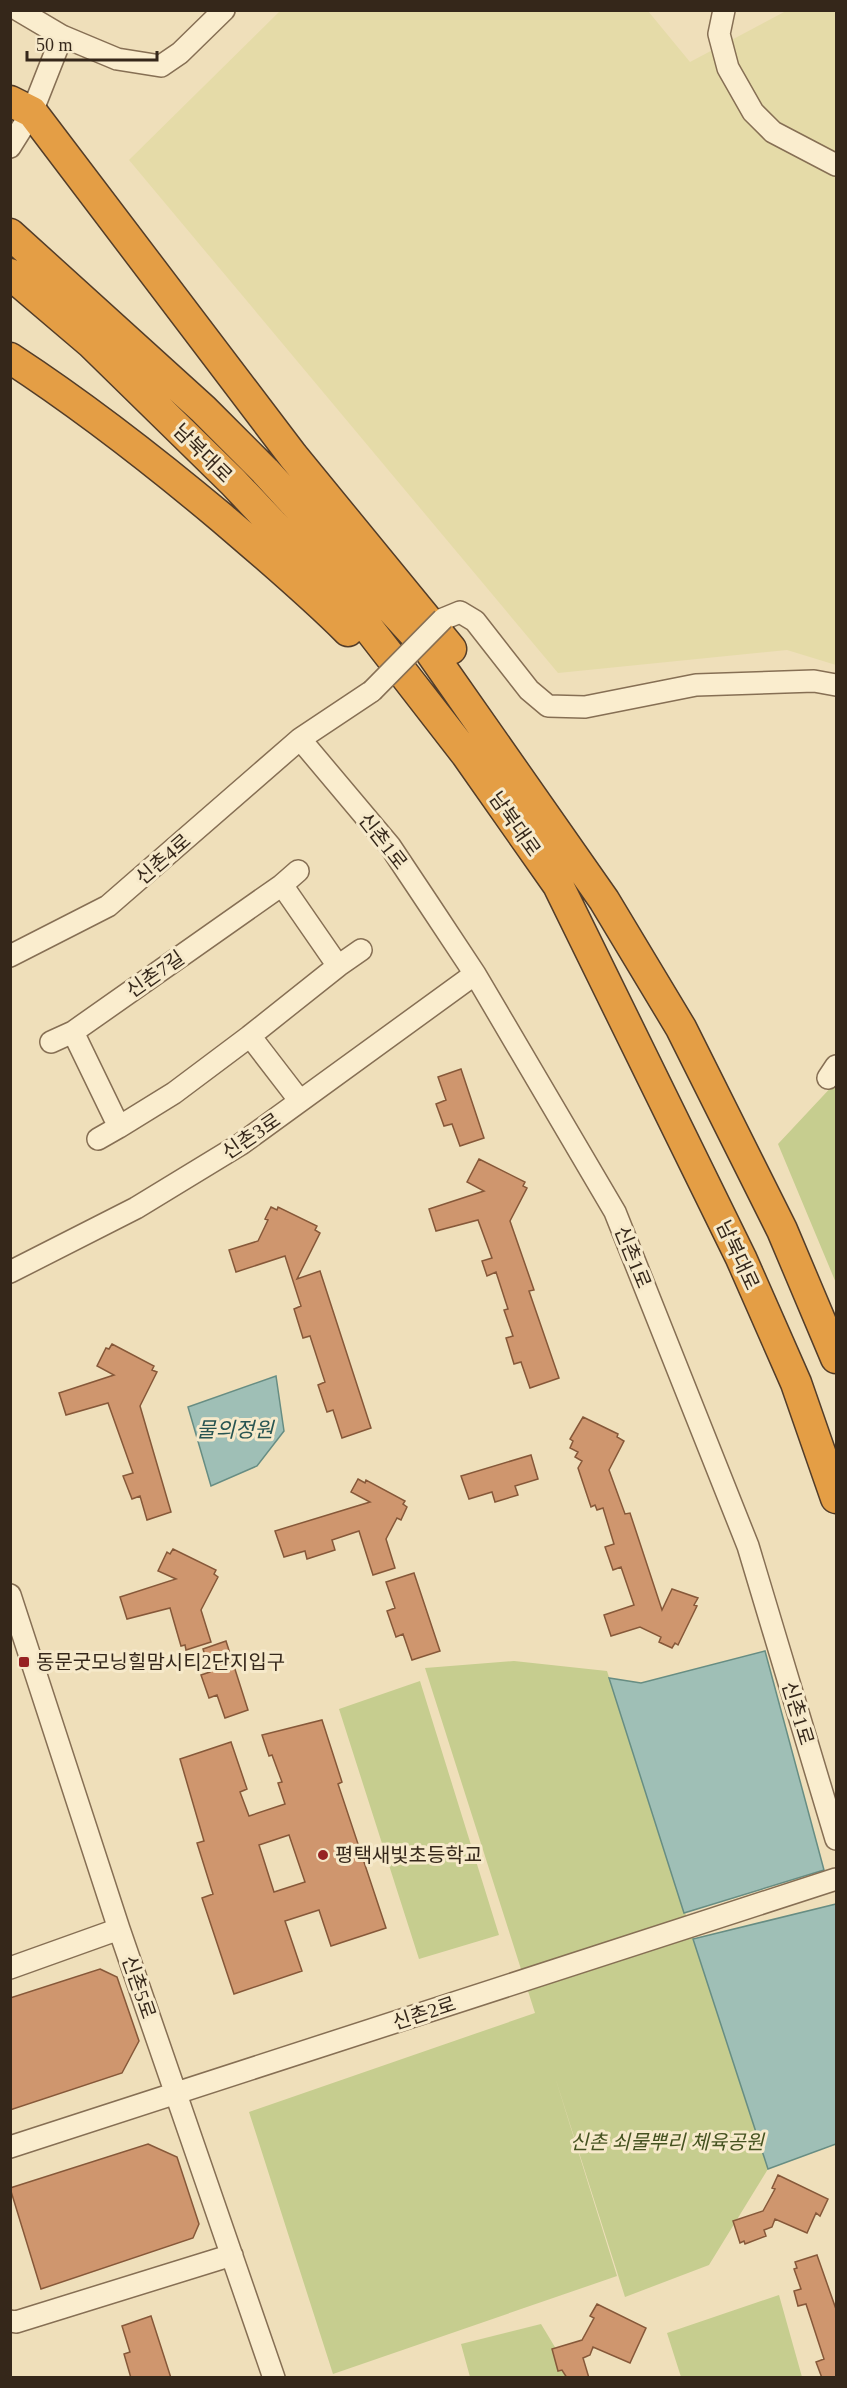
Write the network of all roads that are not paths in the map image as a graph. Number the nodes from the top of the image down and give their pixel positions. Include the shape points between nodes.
1 (18, 10) edge
2 (224, 10) edge
3 (724, 10) edge
4 (62, 36) junction
5 (21, 107) edge
6 (10, 147) edge
7 (837, 165) edge
8 (10, 234) edge
9 (10, 274) edge
10 (10, 358) edge
11 (837, 685) edge
12 (300, 740) junction
13 (515, 773) junction
14 (512, 818) junction
15 (361, 950) dead end
16 (10, 956) edge
17 (338, 966) junction
18 (475, 974) junction
19 (72, 1032) junction
20 (250, 1036) junction
21 (51, 1042) dead end
22 (300, 1101) junction
23 (119, 1127) junction
24 (98, 1139) dead end
25 (10, 1272) edge
26 (837, 1358) edge
27 (837, 1498) edge
28 (10, 1595) edge
29 (837, 1839) edge
30 (837, 1879) edge
31 (119, 1929) junction
32 (10, 1968) edge
33 (175, 2094) junction
34 (10, 2147) edge
35 (232, 2255) junction
36 (10, 2321) edge
37 (274, 2378) edge

1 - 4 street
2 - 4 street via 161,66 117,59
3 - 7 street via 719,34 728,68 753,112 773,132
4 - 5 street
5 - 6 street
5 - 13 highway via 293,456 474,677
8 - 13 highway, 남북대로 via 203,409 265,471 429,651
9 - 14 highway, 남북대로 via 91,343 233,482 355,610
10 - 14 highway via 71,398 292,577 347,631 484,800
11 - 12 street, 신촌4로, bridge via 814,681 696,685 585,707 548,706 529,690 475,621 460,612 443,619 372,691
12 - 16 street, 신촌4로 via 108,906
12 - 18 street, 신촌1로 via 390,846
13 - 26 highway, 남북대로 via 604,900 681,1028 782,1230
14 - 27 highway, 남북대로 via 558,885 741,1258 796,1383
15 - 17 street
17 - 19 street, 신촌7길 via 290,878
17 - 20 street
18 - 22 street, 신촌3로
18 - 29 street, 신촌1로 via 615,1212 748,1546
19 - 21 street, 신촌7길
19 - 23 street
20 - 22 street
20 - 23 street via 174,1094
22 - 25 street, 신촌3로 via 241,1144 136,1208
23 - 24 street
28 - 31 street, 신촌5로
30 - 33 street, 신촌2로
31 - 32 street
31 - 33 street, 신촌5로
33 - 34 street, 신촌2로
33 - 35 street, 신촌5로
35 - 36 street
35 - 37 street, 신촌5로

